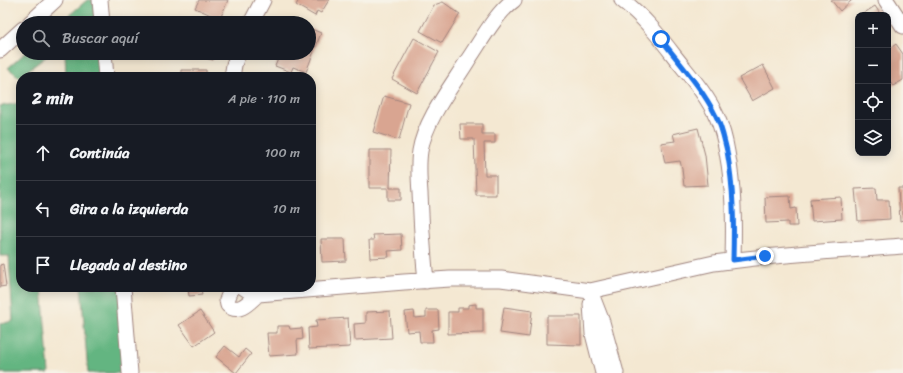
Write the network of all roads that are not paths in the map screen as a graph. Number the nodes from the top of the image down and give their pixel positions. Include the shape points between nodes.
1 (55, 0) edge
2 (100, 0) edge
3 (263, 0) edge
4 (514, 0) edge
5 (622, 0) edge
6 (886, 0) edge
7 (38, 16) edge
8 (101, 16) edge
9 (255, 16) edge
10 (903, 26) edge
11 (16, 35) edge
12 (0, 50) edge
13 (105, 60) edge
14 (236, 60) edge
15 (106, 72) edge
16 (233, 72) edge
17 (903, 246) edge
18 (733, 260) junction
19 (426, 281) junction
20 (316, 289) edge
21 (590, 291) junction
22 (123, 292) edge
23 (230, 292) edge
24 (252, 292) edge
25 (282, 292) edge
26 (258, 294) junction
27 (130, 373) edge
28 (603, 373) edge
29 (616, 373) edge

1 - 7 street
2 - 8 street
3 - 9 street
4 - 19 street via 500,14 444,97 433,116 420,151 421,234
5 - 18 street via 643,18 661,39 705,96 717,117 729,161 733,195
6 - 10 street
11 - 12 street
13 - 15 street
14 - 16 street
17 - 18 street
18 - 21 street
19 - 20 street
19 - 21 street via 501,279
21 - 28 street via 592,334
21 - 29 street via 602,322
22 - 27 street
23 - 26 street via 228,306 236,309
24 - 26 street
25 - 26 street

